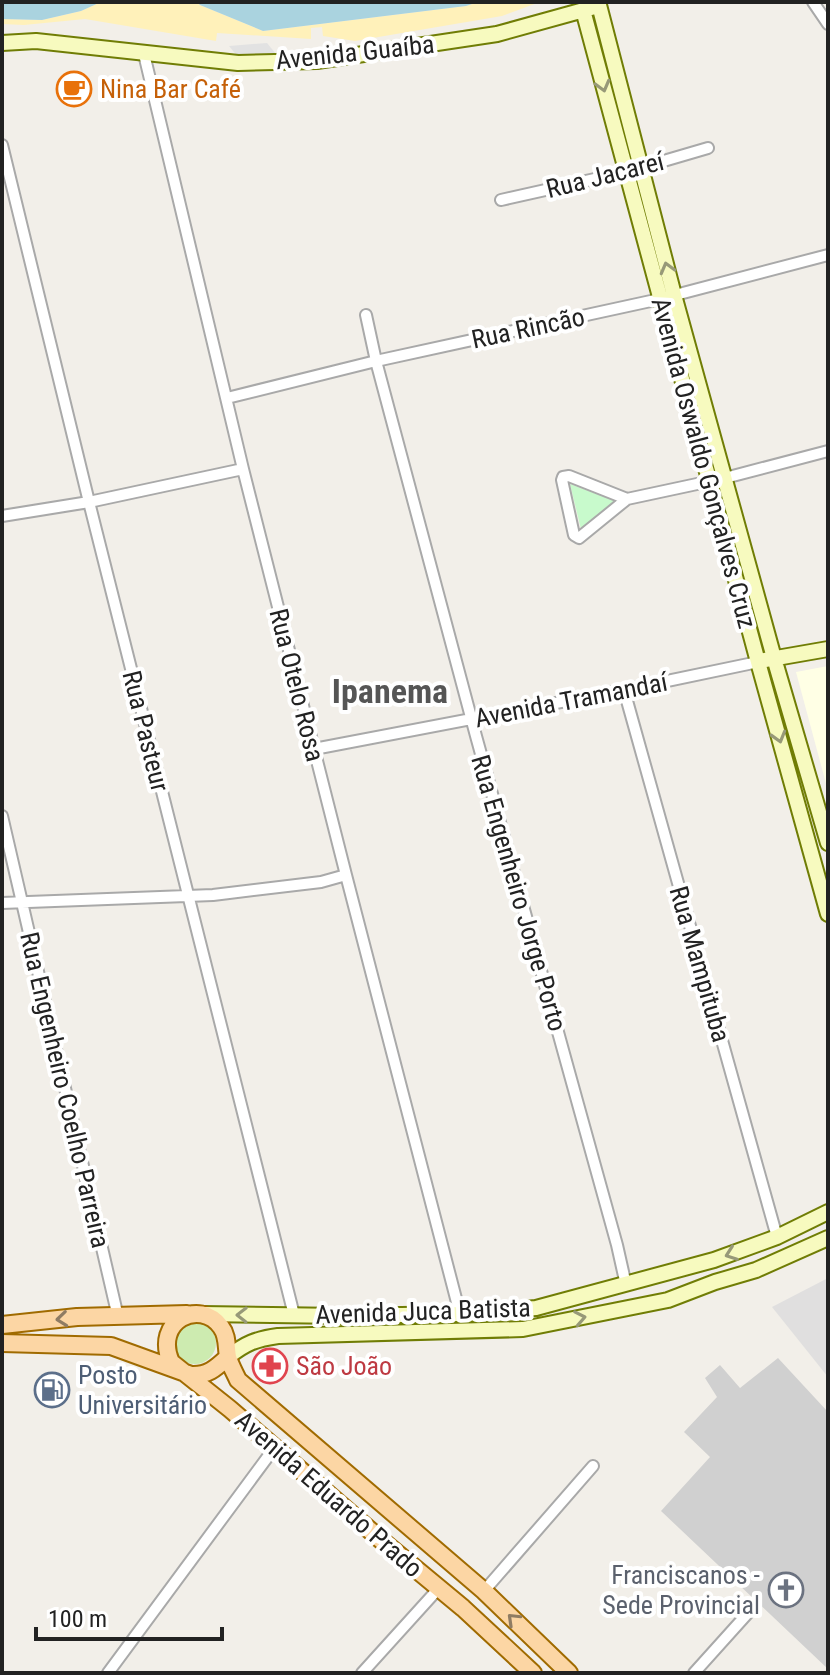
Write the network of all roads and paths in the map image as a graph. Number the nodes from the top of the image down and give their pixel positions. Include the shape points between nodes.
1 (813, 2) edge
2 (603, 4) edge
3 (583, 10) junction
4 (828, 24) edge
5 (2, 43) edge
6 (144, 54) junction
7 (2, 145) edge
8 (708, 148) dead end
9 (633, 170) junction
10 (501, 200) dead end
11 (828, 255) edge
12 (667, 297) junction
13 (366, 315) dead end
14 (376, 361) junction
15 (227, 398) junction
16 (828, 451) edge
17 (243, 469) junction
18 (725, 478) junction
19 (710, 481) junction
20 (627, 499) junction
21 (89, 502) junction
22 (2, 516) edge
23 (828, 649) edge
24 (774, 658) junction
25 (758, 662) junction
26 (624, 690) junction
27 (472, 719) junction
28 (314, 749) junction
29 (2, 816) edge
30 (806, 835) junction
31 (826, 836) edge
32 (346, 875) junction
33 (188, 896) junction
34 (22, 902) junction
35 (2, 903) edge
36 (828, 914) edge
37 (828, 1212) edge
38 (777, 1237) junction
39 (828, 1238) edge
40 (626, 1285) junction
41 (196, 1314) junction
42 (460, 1314) junction
43 (294, 1315) junction
44 (118, 1317) junction
45 (2, 1325) edge
46 (2, 1343) edge
47 (228, 1357) junction
48 (182, 1372) junction
49 (275, 1447) junction
50 (593, 1466) dead end
51 (439, 1588) junction
52 (484, 1591) junction
53 (748, 1613) dead end
54 (108, 1673) edge
55 (362, 1673) edge
56 (533, 1673) edge
57 (569, 1673) edge
58 (694, 1673) edge

1 - 4 street
2 - 3 street, Avenida Guaíba
2 - 9 street, Avenida Oswaldo Gonçalves Cruz
3 - 6 street, Avenida Guaíba via 497,34 317,61 238,63
3 -> 9 street, Avenida Oswaldo Gonçalves Cruz
5 - 6 street, Avenida Guaíba via 36,41
6 - 15 street, Rua Otelo Rosa
7 - 21 street, Rua Pasteur
8 - 9 street, Rua Jacareí
9 - 10 street, Rua Jacareí
9 - 12 street, Avenida Oswaldo Gonçalves Cruz
11 - 12 street, Rua Rincão
12 - 14 street, Rua Rincão
12 - 18 street, Avenida Oswaldo Gonçalves Cruz
12 - 19 street, Avenida Oswaldo Gonçalves Cruz
13 - 14 street, Rua Engenheiro Jorge Porto
14 - 15 street, Rua Rincão
14 - 27 street, Rua Engenheiro Jorge Porto
15 - 17 street, Rua Otelo Rosa
16 - 18 street
17 - 21 street
17 - 28 street, Rua Otelo Rosa
18 - 19 street
18 - 24 street, Avenida Oswaldo Gonçalves Cruz
19 - 20 street
19 - 25 street, Avenida Oswaldo Gonçalves Cruz
20 - 20 street via 569,476 562,480 577,538
21 - 22 street
21 - 33 street, Rua Pasteur
23 - 24 street, Avenida Tramandaí
24 - 25 street, Avenida Tramandaí
24 - 31 street, Avenida Oswaldo Gonçalves Cruz
25 - 26 street, Avenida Tramandaí
25 -> 30 street, Avenida Oswaldo Gonçalves Cruz
26 - 27 street, Avenida Tramandaí
26 - 38 street, Rua Mampituba
27 - 28 street, Avenida Tramandaí
27 - 40 street, Rua Engenheiro Jorge Porto
28 - 32 street, Rua Otelo Rosa
29 - 34 street, Rua Engenheiro Coelho Parreira
30 - 31 street
30 - 36 street, Avenida Oswaldo Gonçalves Cruz
32 - 33 street via 272,889
32 - 42 street, Rua Otelo Rosa
33 - 34 street
33 - 43 street, Rua Pasteur
34 - 35 street
34 - 44 street, Rua Engenheiro Coelho Parreira
37 - 38 street, Avenida Juca Batista
38 -> 40 street, Avenida Juca Batista
47 -> 39 street, Avenida Juca Batista via 245,1344 278,1336 523,1329 668,1300
40 - 42 street, Avenida Juca Batista via 536,1308
43 -> 41 street, Avenida Juca Batista
41 - 44 main road, Avenida Juca Batista
41 - 47 main road, Avenida Eduardo Prado via 221,1326
41 - 48 main road, Avenida Eduardo Prado via 179,1319 168,1333 166,1351
42 - 43 street, Avenida Juca Batista
44 -> 45 main road, Avenida Juca Batista
46 - 48 main road via 111,1346
47 - 48 main road, Avenida Juca Batista via 200,1376
47 - 52 main road, Avenida Eduardo Prado via 238,1380
48 - 49 main road, Avenida Eduardo Prado
49 - 51 main road, Avenida Eduardo Prado
49 - 54 street
50 - 52 street
51 - 55 street
51 - 56 main road, Avenida Eduardo Prado
57 -> 52 main road, Avenida Eduardo Prado
53 - 58 street

